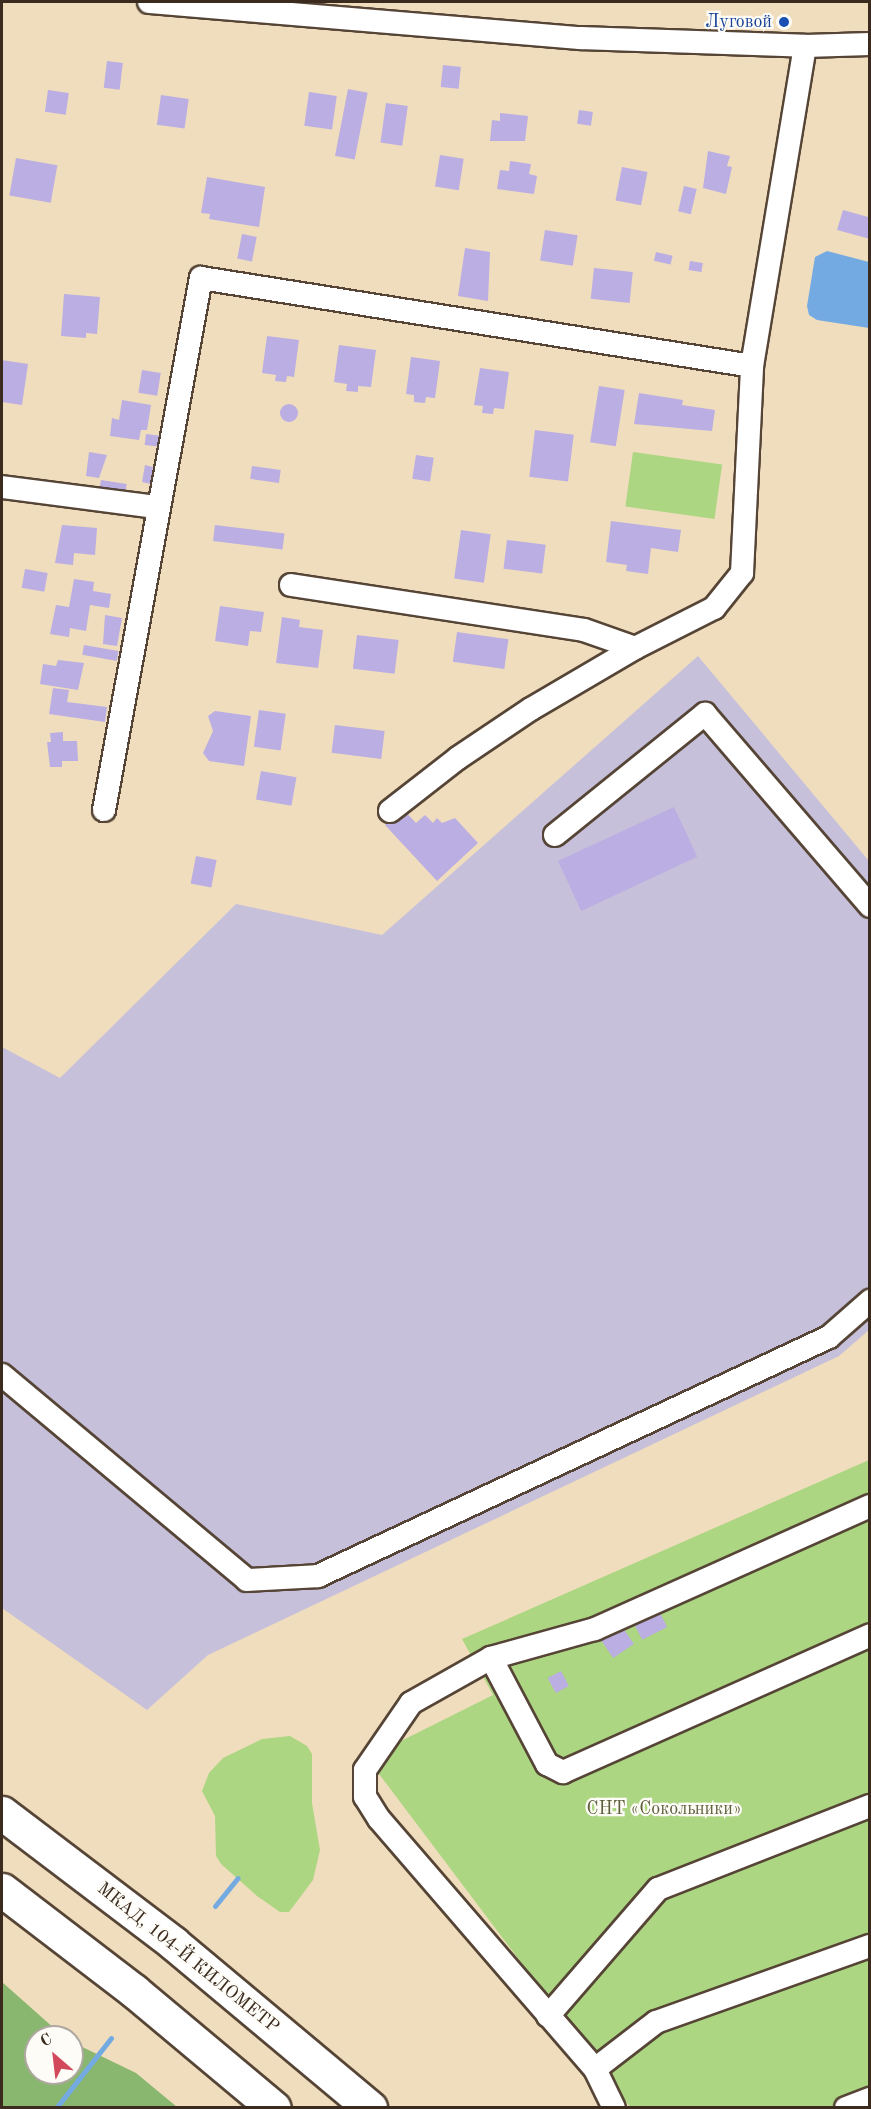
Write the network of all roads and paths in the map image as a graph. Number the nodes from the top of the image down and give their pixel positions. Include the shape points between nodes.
1 (149, 2) edge
2 (870, 44) edge
3 (805, 46) junction
4 (752, 366) junction
5 (2, 487) edge
6 (157, 507) junction
7 (291, 585) dead end
8 (635, 648) junction
9 (104, 810) dead end
10 (390, 812) dead end
11 (555, 835) dead end
12 (870, 906) edge
13 (870, 1301) edge
14 (2, 1375) edge
15 (870, 1506) edge
16 (870, 1635) edge
17 (491, 1658) junction
18 (870, 1806) edge
19 (2, 1813) edge
20 (2, 1890) edge
21 (870, 1946) edge
22 (549, 2016) junction
23 (595, 2069) junction
24 (870, 2099) edge
25 (274, 2108) edge
26 (370, 2108) edge
27 (614, 2108) edge
28 (846, 2108) edge

1 - 3 street via 580,38
2 - 3 street
3 - 4 street
4 - 6 street via 201,278
4 - 8 street via 742,573 714,609
5 - 6 street
6 - 9 street
7 - 8 street via 584,630
8 - 10 street via 531,709 458,758
11 - 12 street via 705,714
13 - 14 street via 829,1337 318,1576 248,1580
15 - 17 street via 595,1629
16 - 17 street via 563,1772 547,1764
17 - 22 street via 411,1703 365,1770 364,1797
18 - 22 street via 658,1889
19 - 26 highway, МКАД, 104-Й КИЛОМЕТР via 173,1943
20 - 25 highway via 134,1991
21 - 23 street via 656,2022
22 - 23 street
23 - 27 street
24 - 28 street

